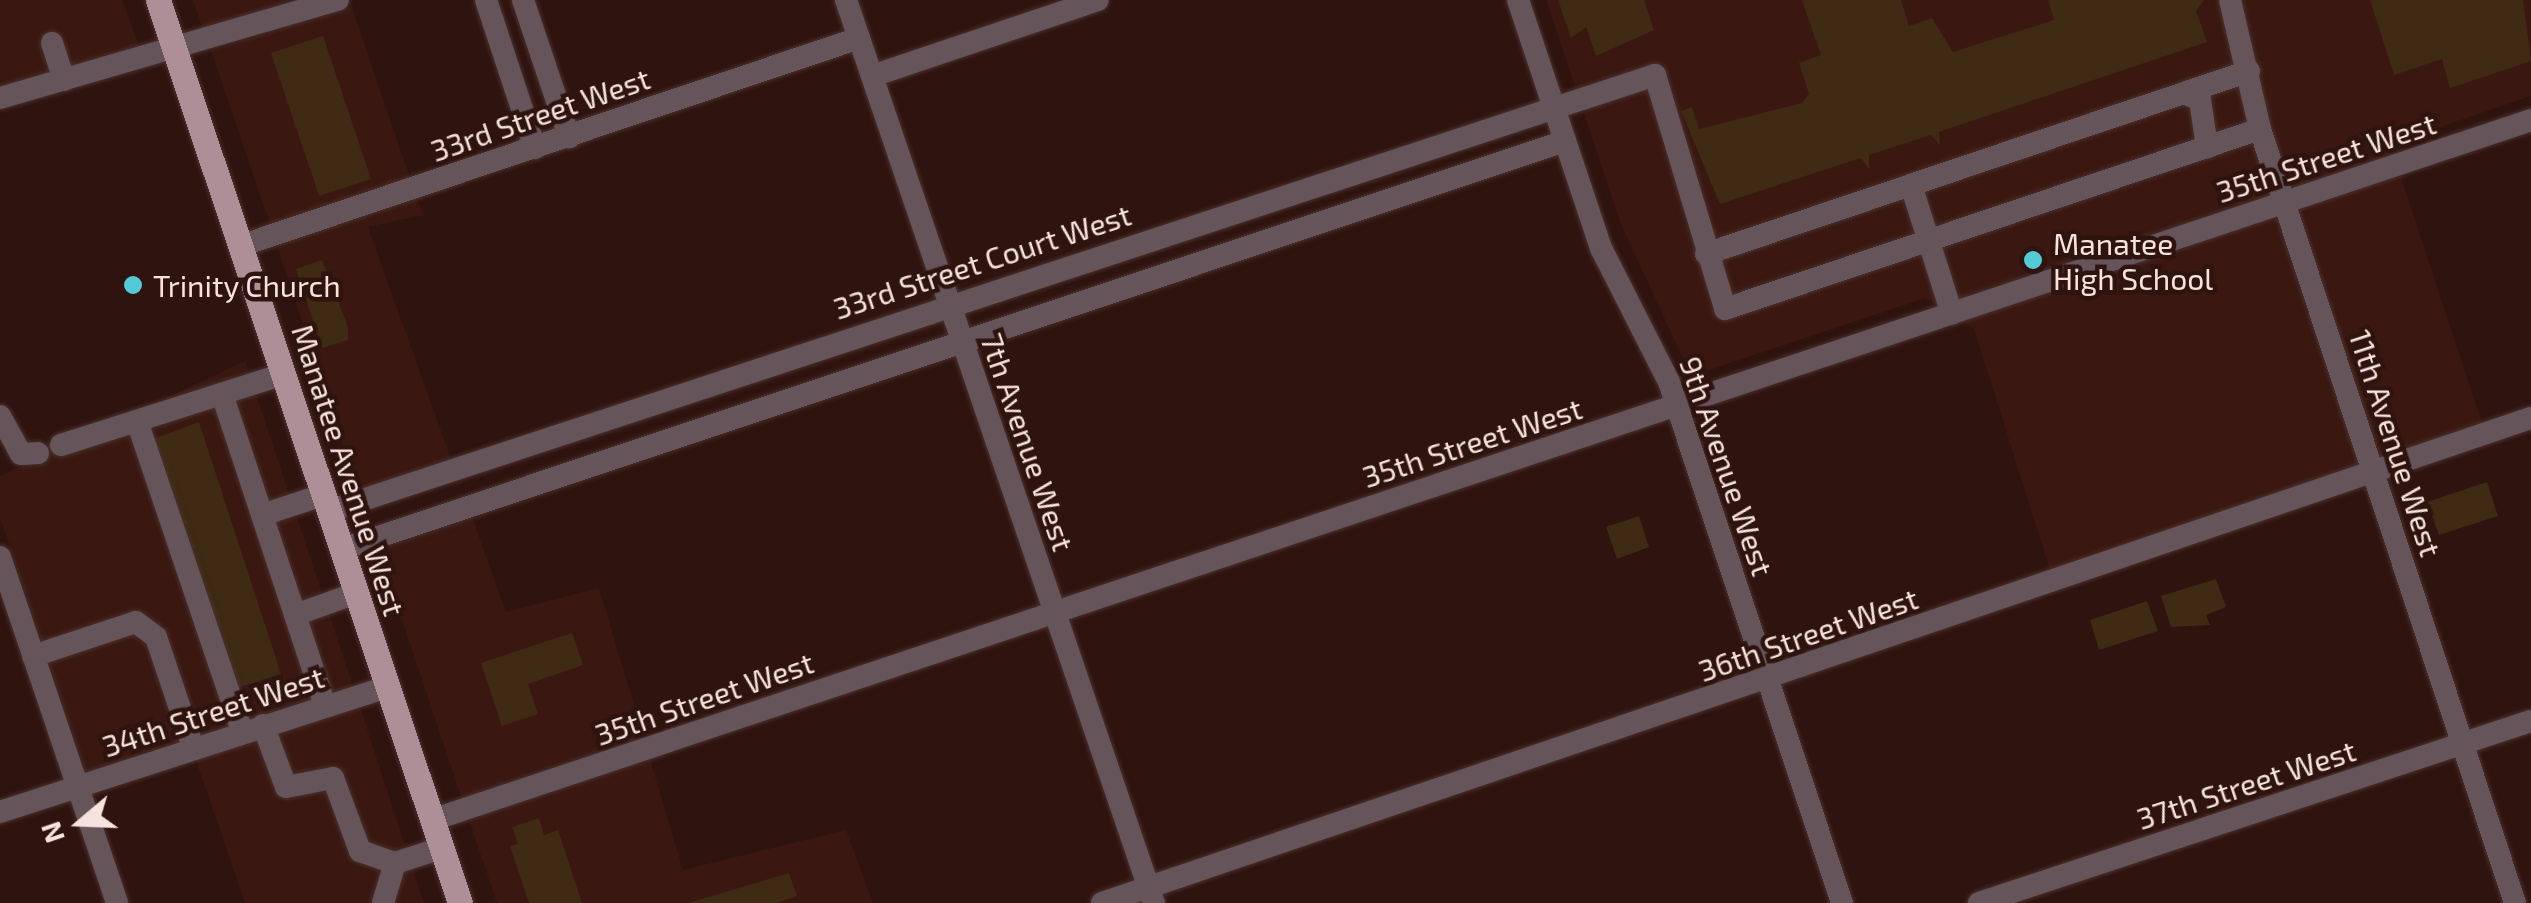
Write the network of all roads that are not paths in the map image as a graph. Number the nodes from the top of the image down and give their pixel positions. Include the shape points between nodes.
1 (158, 0) edge
2 (338, 0) edge
3 (486, 0) edge
4 (524, 0) edge
5 (846, 0) edge
6 (1098, 0) edge
7 (1518, 0) edge
8 (2230, 0) edge
9 (859, 38) junction
10 (52, 43) dead end
11 (174, 49) junction
12 (2249, 70) junction
13 (872, 76) junction
14 (64, 80) junction
15 (2184, 92) junction
16 (0, 98) edge
17 (1553, 104) junction
18 (2531, 120) edge
19 (2260, 129) junction
20 (570, 137) junction
21 (1566, 141) junction
22 (2207, 146) junction
23 (535, 148) junction
24 (1910, 185) junction
25 (2285, 202) junction
26 (1928, 240) junction
27 (240, 246) junction
28 (1706, 254) junction
29 (948, 303) junction
30 (1952, 314) junction
31 (961, 342) junction
32 (284, 374) junction
33 (222, 394) junction
34 (1677, 406) junction
35 (2531, 418) edge
36 (136, 421) junction
37 (2, 435) edge
38 (2374, 471) junction
39 (326, 503) junction
40 (262, 515) junction
41 (342, 549) junction
42 (0, 557) edge
43 (356, 593) junction
44 (1056, 611) junction
45 (295, 615) junction
46 (33, 656) junction
47 (1768, 680) junction
48 (388, 688) junction
49 (326, 706) junction
50 (2531, 721) edge
51 (252, 728) junction
52 (2463, 744) junction
53 (193, 748) junction
54 (78, 786) junction
55 (0, 812) edge
56 (432, 820) junction
57 (442, 848) junction
58 (395, 863) junction
59 (1152, 895) edge
60 (117, 903) edge
61 (383, 903) edge
62 (460, 903) edge
63 (1102, 903) edge
64 (1842, 903) edge
65 (1979, 903) edge
66 (2516, 903) edge

1 - 11 main road, Manatee Avenue West
2 - 11 street
3 - 23 street
4 - 20 street
5 - 9 street, 7th Avenue West
6 - 13 street
7 - 17 street, 9th Avenue West
8 - 12 street, 11th Avenue West
9 - 13 street, 7th Avenue West
9 - 20 street, 33rd Street West
10 - 14 street
11 - 14 street
11 - 27 main road, Manatee Avenue West
12 - 15 street
12 - 19 street, 11th Avenue West
13 - 29 street, 7th Avenue West
14 - 16 street
15 - 22 street via 2200,100
15 - 24 street
17 - 21 street, 9th Avenue West
17 - 28 street, 33rd Street Court West via 1655,75
17 - 29 street, 33rd Street Court West
18 - 25 street, 35th Street West
19 - 22 street
19 - 25 street, 11th Avenue West
20 - 23 street, 33rd Street West
21 - 31 street
21 - 34 street, 9th Avenue West via 1601,248
22 - 26 street
23 - 27 street, 33rd Street West
24 - 26 street
24 - 28 street
25 - 30 street, 35th Street West
25 - 38 street, 11th Avenue West
26 - 28 street via 1724,309
26 - 30 street
27 - 32 main road, Manatee Avenue West
29 - 31 street, 7th Avenue West
29 - 39 street, 33rd Street Court West
30 - 34 street, 35th Street West
31 - 41 street
31 - 44 street, 7th Avenue West
32 - 33 street
32 - 39 main road, Manatee Avenue West
33 - 36 street
33 - 40 street
34 - 44 street, 35th Street West
34 - 47 street, 9th Avenue West
35 - 38 street, 36th Street West
36 - 37 street via 21,454
36 - 51 street
38 - 47 street, 36th Street West
38 - 52 street, 11th Avenue West
39 - 40 street, 33rd Street Court West
39 - 41 main road, Manatee Avenue West
40 - 45 street
41 - 43 main road, Manatee Avenue West
42 - 46 street
43 - 45 street
43 - 48 main road, Manatee Avenue West
44 - 56 street, 35th Street West
44 - 59 street, 7th Avenue West
45 - 49 street
46 - 53 street via 136,622 156,636
46 - 54 street
47 - 59 street, 36th Street West
47 - 64 street, 9th Avenue West
48 - 49 street, 34th Street West
48 - 56 main road, Manatee Avenue West
49 - 51 street, 34th Street West
50 - 52 street, 37th Street West
51 - 53 street, 34th Street West
51 - 58 street via 286,787 333,778 360,850
52 - 65 street, 37th Street West
52 - 66 street, 11th Avenue West
53 - 54 street, 34th Street West
54 - 55 street, 34th Street West
54 - 60 street
56 - 57 main road, Manatee Avenue West
57 - 58 street
57 - 62 main road, Manatee Avenue West
58 - 61 street
59 - 63 street, 36th Street West

